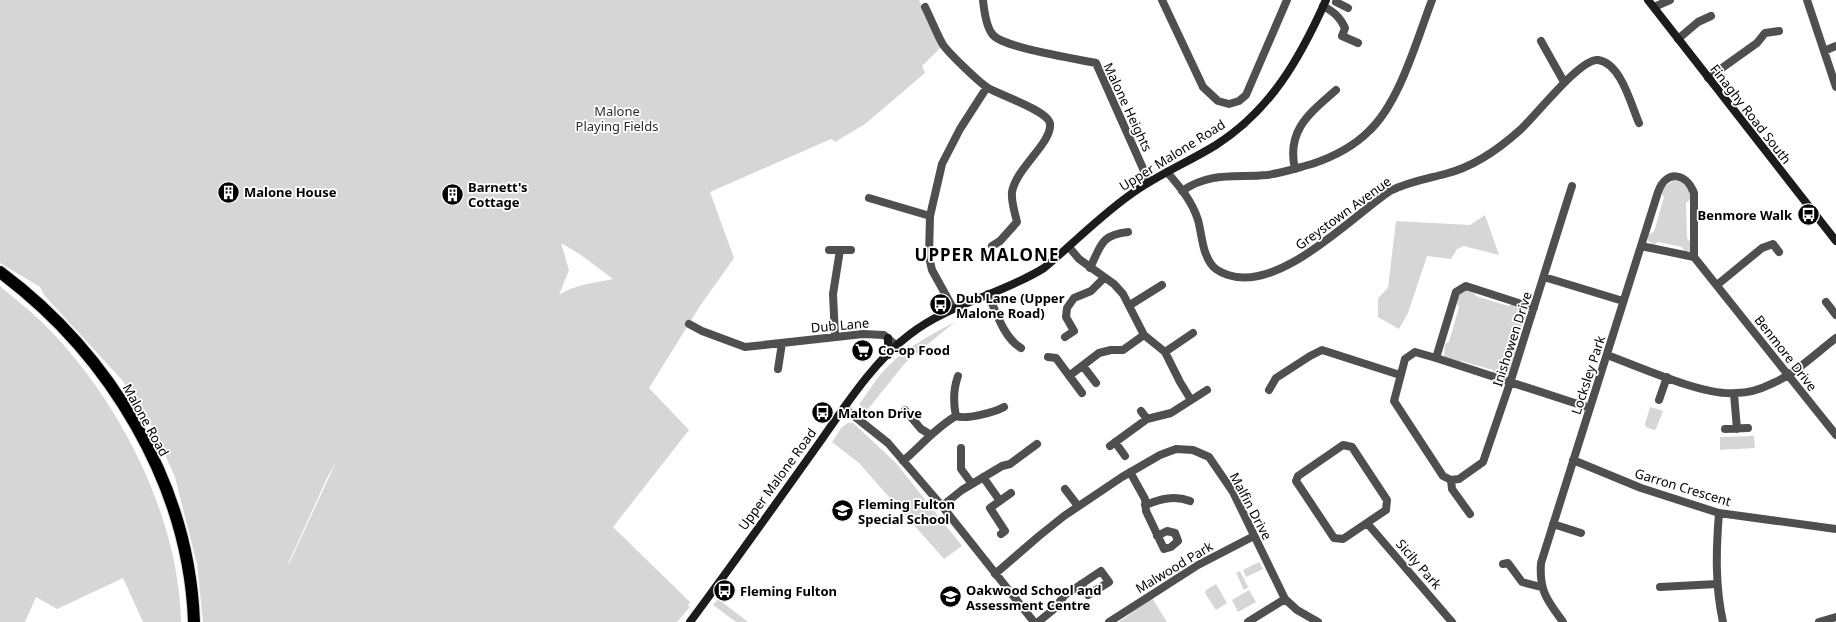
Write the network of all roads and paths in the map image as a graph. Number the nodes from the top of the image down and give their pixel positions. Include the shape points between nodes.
1 (983, 0) edge
2 (1162, 0) edge
3 (1287, 0) edge
4 (1337, 0) edge
5 (1432, 0) edge
6 (1648, 0) edge
7 (1670, 0) edge
8 (1807, 0) edge
9 (1324, 3) edge
10 (925, 7) dead end
11 (1348, 8) dead end
12 (1654, 8) junction
13 (1711, 16) dead end
14 (1779, 31) dead end
15 (1678, 39) junction
16 (1541, 41) dead end
17 (1358, 43) dead end
18 (1836, 46) edge
19 (1824, 51) junction
20 (1708, 78) junction
21 (1564, 82) junction
22 (987, 87) junction
23 (1836, 87) edge
24 (1336, 90) dead end
25 (1639, 123) dead end
26 (1295, 169) junction
27 (1167, 172) junction
28 (1149, 182) junction
29 (1572, 186) dead end
30 (1182, 191) junction
31 (869, 198) dead end
32 (930, 216) junction
33 (1128, 232) dead end
34 (1836, 241) edge
35 (992, 246) dead end
36 (1641, 246) junction
37 (1069, 247) junction
38 (829, 250) dead end
39 (840, 250) junction
40 (851, 250) dead end
41 (1779, 252) dead end
42 (1694, 257) junction
43 (1090, 268) junction
44 (0, 272) edge
45 (1544, 277) junction
46 (1104, 278) junction
47 (1717, 285) junction
48 (1160, 288) dead end
49 (988, 294) junction
50 (1623, 301) junction
51 (1826, 302) dead end
52 (1130, 306) junction
53 (953, 308) junction
54 (1534, 308) junction
55 (1836, 315) edge
56 (688, 324) dead end
57 (1144, 334) junction
58 (835, 336) junction
59 (1192, 336) dead end
60 (1065, 337) dead end
61 (888, 338) junction
62 (1836, 338) edge
63 (782, 343) junction
64 (897, 346) junction
65 (1021, 348) dead end
66 (1165, 352) junction
67 (888, 355) junction
68 (1607, 355) junction
69 (1048, 357) dead end
70 (1436, 358) junction
71 (1083, 366) junction
72 (778, 369) dead end
73 (1400, 375) junction
74 (1788, 375) junction
75 (958, 376) dead end
76 (1069, 376) junction
77 (1667, 377) junction
78 (1097, 382) dead end
79 (1510, 383) junction
80 (1207, 390) dead end
81 (1269, 390) dead end
82 (1082, 393) dead end
83 (1734, 394) junction
84 (1191, 400) junction
85 (1659, 400) dead end
86 (1004, 407) dead end
87 (844, 408) junction
88 (1590, 408) junction
89 (905, 410) dead end
90 (1141, 411) dead end
91 (956, 416) junction
92 (1147, 419) junction
93 (1748, 428) dead end
94 (1725, 429) dead end
95 (1737, 429) junction
96 (931, 435) junction
97 (1836, 435) edge
98 (1037, 444) dead end
99 (961, 448) dead end
100 (1125, 456) dead end
101 (1574, 460) junction
102 (903, 461) junction
103 (1130, 472) junction
104 (983, 477) junction
105 (1451, 480) junction
106 (972, 484) junction
107 (1064, 489) dead end
108 (1011, 493) dead end
109 (1000, 501) junction
110 (1190, 501) dead end
111 (1145, 505) junction
112 (942, 506) junction
113 (1078, 506) junction
114 (1719, 513) junction
115 (1470, 514) dead end
116 (1367, 523) junction
117 (1553, 524) junction
118 (1836, 529) edge
119 (1581, 533) dead end
120 (1001, 534) dead end
121 (1157, 536) dead end
122 (1254, 536) junction
123 (1503, 564) dead end
124 (995, 574) junction
125 (1081, 584) dead end
126 (1717, 584) junction
127 (1541, 587) junction
128 (1660, 587) dead end
129 (1285, 599) junction
130 (1836, 617) edge
131 (194, 622) edge
132 (690, 622) edge
133 (1034, 622) edge
134 (1038, 622) edge
135 (1109, 622) edge
136 (1248, 622) edge
137 (1318, 622) edge
138 (1452, 622) edge
139 (1563, 622) edge
140 (1723, 622) edge
141 (1819, 622) edge

1 - 28 street, Malone Heights via 993,36 1026,49 1096,63
2 - 3 street via 1203,87 1218,101 1229,104 1239,101 1246,95
4 - 11 street via 1336,2
5 - 26 street via 1397,89 1376,125 1340,153
6 - 12 main road, Finaghy Road South
7 - 12 street
8 - 19 street
9 - 17 street via 1340,18 1345,28 1342,36
9 - 27 main road, Upper Malone Road via 1291,70 1267,100 1244,123 1216,145
10 - 22 street via 943,45
12 - 15 main road, Finaghy Road South
13 - 15 street via 1694,24
14 - 20 street via 1765,32 1757,43
15 - 20 main road, Finaghy Road South
16 - 21 street
18 - 19 street
19 - 23 street
20 - 34 main road, Finaghy Road South
21 - 25 street, Greystown Avenue via 1590,61 1605,62 1616,71
21 - 30 street, Greystown Avenue via 1510,139 1477,161 1446,174 1402,184 1300,259 1259,276 1242,278 1215,268 1206,254 1192,205
22 - 32 street via 960,129 942,164
22 - 35 street via 1048,118 1050,127 1043,145 1021,171 1012,192 1017,222
24 - 26 street via 1308,114 1300,125 1293,145
26 - 30 street via 1260,175 1218,176 1199,181
27 - 28 main road, Upper Malone Road
27 - 30 street, Greystown Avenue
28 - 37 main road, Upper Malone Road
29 - 45 street, Inishowen Drive
31 - 32 street
32 - 53 street via 929,257 932,270
33 - 43 street via 1110,235 1104,239
36 - 42 street
36 - 42 street, Locksley Park via 1664,180 1680,177 1691,185 1694,193
36 - 50 street, Locksley Park
37 - 43 street
37 - 49 main road, Upper Malone Road via 1031,276
38 - 39 street
39 - 40 street
39 - 58 street via 833,294
41 - 47 street via 1773,244 1762,248
42 - 47 street, Benmore Drive
43 - 46 street
44 - 131 highway, Malone Road via 71,334 125,405 164,484 180,535 191,583
45 - 50 street
45 - 54 street, Inishowen Drive
46 - 52 street via 1114,284
46 - 60 street via 1091,291 1074,298 1067,308 1066,317 1074,331
47 - 74 street, Benmore Drive
48 - 52 street
49 - 53 main road, Upper Malone Road
49 - 65 street via 1000,320 1015,344
50 - 68 street, Locksley Park
51 - 55 street
52 - 57 street
53 - 64 main road, Upper Malone Road via 931,320
54 - 70 street via 1466,286 1456,292
54 - 79 street, Inishowen Drive
56 - 63 street, Dub Lane via 702,332 745,347
57 - 66 street
57 - 71 street via 1123,350 1099,353
58 - 61 street, Dub Lane via 878,334
58 - 63 street, Dub Lane
59 - 66 street
61 - 64 street
61 - 67 main road
62 - 74 street
63 - 72 street
64 - 67 main road, Upper Malone Road
66 - 84 street
67 - 87 main road, Upper Malone Road via 860,385
68 - 77 street
68 - 88 street, Locksley Park
69 - 76 street via 1056,358
70 - 73 street via 1415,352 1405,359
70 - 79 street
71 - 76 street
71 - 78 street
73 - 81 street via 1322,350 1276,378
73 - 105 street via 1394,401 1443,476
74 - 83 street via 1771,385
74 - 97 street, Benmore Drive
75 - 91 street via 954,398
76 - 82 street
77 - 83 street via 1707,390
77 - 85 street
79 - 88 street
79 - 105 street, Inishowen Drive via 1483,462 1458,479
80 - 84 street
83 - 95 street
84 - 92 street via 1171,413
86 - 91 street via 994,413 962,418
87 - 102 street via 888,443
87 - 132 main road, Upper Malone Road
88 - 101 street, Locksley Park
89 - 96 street via 921,429
90 - 92 street
91 - 96 street
92 - 100 street via 1113,444
93 - 95 street
94 - 95 street
96 - 102 street
98 - 104 street via 1010,464
99 - 106 street via 961,469
101 - 114 street, Garron Crescent via 1641,488
101 - 117 street, Locksley Park
102 - 112 street
103 - 111 street
103 - 113 street, Malfin Drive
103 - 122 street, Malfin Drive via 1176,449 1193,450 1209,457 1233,492
104 - 106 street
104 - 109 street
105 - 115 street via 1452,488
106 - 112 street
107 - 113 street
108 - 109 street
109 - 120 street via 990,508 1005,531
110 - 111 street via 1166,498
111 - 121 street
112 - 124 street
113 - 124 street, Malfin Drive
114 - 118 street, Garron Crescent
114 - 126 street via 1716,542
116 - 116 street via 1386,510 1387,500 1352,447 1344,445 1298,476 1297,484 1334,538 1343,539
116 - 138 street, Sicily Park
117 - 119 street
117 - 127 street, Locksley Park via 1541,562
122 - 129 street, Malfin Drive
122 - 135 street, Malwood Park via 1192,568
123 - 127 street via 1508,563 1522,582
124 - 133 street
125 - 134 street via 1065,595 1053,610
126 - 128 street
126 - 140 street
127 - 139 street, Locksley Park
129 - 136 street
129 - 137 street, Malfin Drive via 1297,610
130 - 141 street

